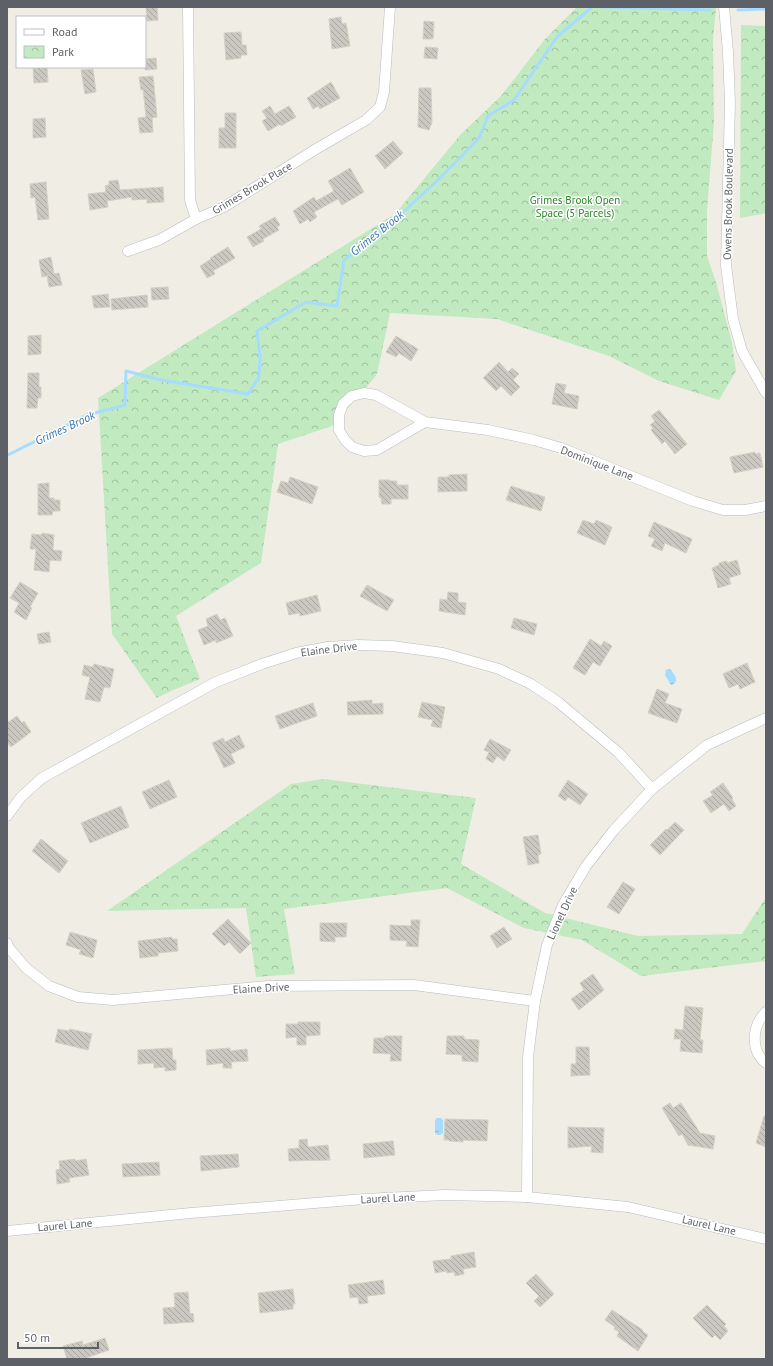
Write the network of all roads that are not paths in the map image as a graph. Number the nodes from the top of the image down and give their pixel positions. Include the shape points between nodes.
1 (188, 7) edge
2 (390, 7) edge
3 (724, 7) edge
4 (196, 219) junction
5 (128, 251) dead end
6 (766, 393) edge
7 (425, 422) junction
8 (766, 506) edge
9 (766, 718) edge
10 (652, 789) junction
11 (7, 816) edge
12 (7, 943) edge
13 (535, 1001) junction
14 (766, 1012) edge
15 (766, 1064) edge
16 (527, 1197) junction
17 (7, 1231) edge
18 (766, 1239) edge

1 - 4 street via 190,200
2 - 4 street, Grimes Brook Place via 384,92 380,107 366,120 224,207
3 - 6 street, Owens Brook Boulevard via 730,104 726,265 733,319 742,351
4 - 5 street, Grimes Brook Place via 159,240
7 - 7 street, Dominique Lane via 376,395 364,394 352,396 343,404 339,415 339,430 352,447 364,451 377,450
7 - 8 street, Dominique Lane via 488,430 534,440 723,510 745,510
9 - 10 street, Lionel Drive via 707,745
10 - 11 street, Elaine Drive via 619,753 558,702 530,684 499,669 443,653 392,646 358,645 296,653 216,682 42,778 21,797
10 - 13 street, Lionel Drive via 614,830 586,866 564,905 547,944
12 - 13 street, Elaine Drive via 26,968 49,986 78,997 113,1000 268,986 414,985
13 - 16 street, Lionel Drive via 528,1057
14 - 15 street via 756,1027 754,1038 758,1055
16 - 17 street, Laurel Lane via 445,1195 364,1199
16 - 18 street, Laurel Lane via 628,1207

